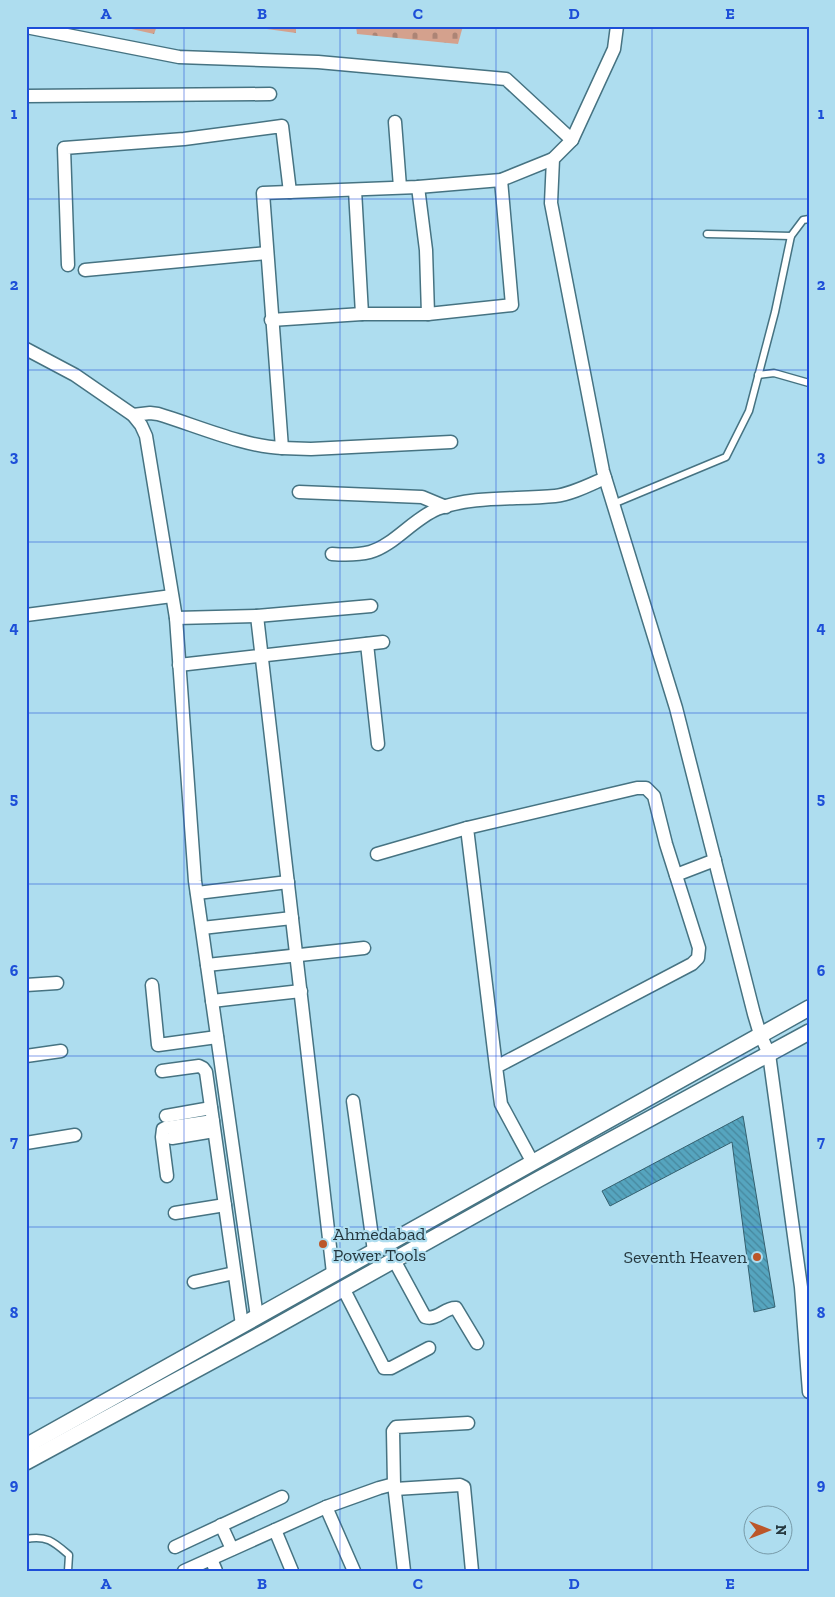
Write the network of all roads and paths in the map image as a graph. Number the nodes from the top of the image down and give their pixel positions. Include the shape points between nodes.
1 (617, 26) edge
2 (26, 27) edge
3 (270, 94) dead end
4 (26, 96) edge
5 (394, 122) dead end
6 (572, 140) junction
7 (554, 159) junction
8 (500, 180) junction
9 (418, 186) junction
10 (400, 187) junction
11 (355, 190) junction
12 (290, 192) junction
13 (809, 219) edge
14 (707, 234) dead end
15 (791, 236) junction
16 (267, 253) junction
17 (68, 265) dead end
18 (85, 270) dead end
19 (362, 314) junction
20 (428, 314) junction
21 (271, 320) junction
22 (26, 349) edge
23 (758, 375) junction
24 (809, 384) edge
25 (133, 415) junction
26 (451, 442) dead end
27 (282, 448) junction
28 (605, 478) junction
29 (299, 492) dead end
30 (613, 504) junction
31 (446, 507) junction
32 (332, 554) dead end
33 (172, 596) junction
34 (371, 606) dead end
35 (26, 615) edge
36 (257, 616) junction
37 (176, 618) junction
38 (383, 642) dead end
39 (367, 644) junction
40 (261, 657) junction
41 (179, 665) junction
42 (378, 744) dead end
43 (467, 828) junction
44 (377, 854) dead end
45 (715, 860) junction
46 (676, 875) junction
47 (288, 882) junction
48 (197, 893) junction
49 (292, 918) junction
50 (202, 928) junction
51 (364, 948) dead end
52 (297, 954) junction
53 (207, 965) junction
54 (57, 983) dead end
55 (26, 984) edge
56 (152, 985) dead end
57 (301, 991) junction
58 (212, 1001) junction
59 (809, 1008) edge
60 (809, 1032) edge
61 (760, 1034) junction
62 (217, 1037) junction
63 (61, 1051) dead end
64 (769, 1054) junction
65 (26, 1056) edge
66 (496, 1068) junction
67 (162, 1071) dead end
68 (354, 1101) dead end
69 (211, 1108) junction
70 (166, 1116) dead end
71 (213, 1126) junction
72 (75, 1135) dead end
73 (172, 1138) dead end
74 (26, 1144) edge
75 (533, 1163) junction
76 (168, 1176) dead end
77 (225, 1205) junction
78 (175, 1213) dead end
79 (374, 1250) junction
80 (394, 1260) junction
81 (234, 1273) junction
82 (333, 1273) junction
83 (194, 1282) dead end
84 (343, 1288) junction
85 (257, 1317) junction
86 (242, 1325) junction
87 (477, 1343) dead end
88 (430, 1348) dead end
89 (809, 1392) edge
90 (468, 1423) dead end
91 (26, 1446) edge
92 (26, 1462) edge
93 (394, 1486) junction
94 (282, 1497) dead end
95 (326, 1507) junction
96 (221, 1525) junction
97 (276, 1530) junction
98 (26, 1539) edge
99 (175, 1547) dead end
100 (232, 1550) junction
101 (211, 1559) junction
102 (68, 1571) edge
103 (184, 1571) edge
104 (216, 1571) edge
105 (292, 1571) edge
106 (354, 1571) edge
107 (404, 1571) edge
108 (472, 1571) edge

1 - 6 street via 614,49
2 - 6 street via 179,57 318,62 506,80
3 - 4 street
5 - 10 street
6 - 7 street
7 - 8 street
7 - 28 street via 552,204
8 - 9 street
8 - 20 street via 512,305
9 - 10 street
9 - 20 street via 426,250
10 - 11 street
11 - 12 street
11 - 19 street
12 - 16 street via 263,193
12 - 17 street via 282,126 184,139 64,148
13 - 15 lane via 803,220
14 - 15 lane
15 - 23 lane
16 - 18 street
16 - 21 street
19 - 20 street
19 - 21 street
21 - 27 street
22 - 25 street via 75,375
23 - 24 lane via 774,372
23 - 30 lane via 749,411 726,457
25 - 27 street via 158,414 237,440
25 - 33 street via 146,436
26 - 27 street
28 - 30 street
28 - 31 street via 557,496 490,500
29 - 31 street via 422,497
30 - 45 street via 676,708
31 - 32 street via 411,524 384,546 371,552
33 - 35 street
33 - 37 street
34 - 36 street
36 - 37 street
36 - 40 street
37 - 41 street
38 - 39 street
39 - 40 street
39 - 42 street
40 - 41 street
40 - 47 street
41 - 48 street
43 - 44 street
43 - 46 street via 646,788 654,796
43 - 66 street
45 - 46 street
45 - 61 street
46 - 66 street via 699,948 698,958
47 - 48 street
47 - 49 street
48 - 50 street
49 - 50 street
49 - 52 street
50 - 53 street
51 - 52 street
52 - 53 street
52 - 57 street
53 - 58 street
54 - 55 street
56 - 62 street via 158,1045
57 - 58 street
57 - 82 street
58 - 62 street
59 - 61 street
60 - 64 street
61 - 64 street
61 - 75 street
62 - 85 street
63 - 65 street
64 - 80 street
64 - 89 street via 801,1288
66 - 75 street via 501,1104
67 - 69 street via 203,1068
68 - 79 street
69 - 70 street
69 - 71 street
71 - 73 street
71 - 76 street via 163,1130
71 - 77 street
72 - 74 street
75 - 79 street
77 - 78 street
77 - 81 street
79 - 82 street
80 - 84 street
80 - 87 street via 425,1317 432,1318 456,1308
81 - 83 street
81 - 86 street
82 - 85 street
84 - 88 street via 384,1368 391,1368
84 - 92 street
85 - 86 street
86 - 91 street
90 - 93 street via 394,1429
93 - 95 street via 379,1488
93 - 107 street
93 - 108 street via 460,1485 466,1488
94 - 96 street
95 - 97 street
95 - 106 street
96 - 99 street
96 - 100 street
97 - 100 street
97 - 105 street
98 - 102 lane via 38,1537 54,1542 69,1555
100 - 101 street
101 - 103 street
101 - 104 street

